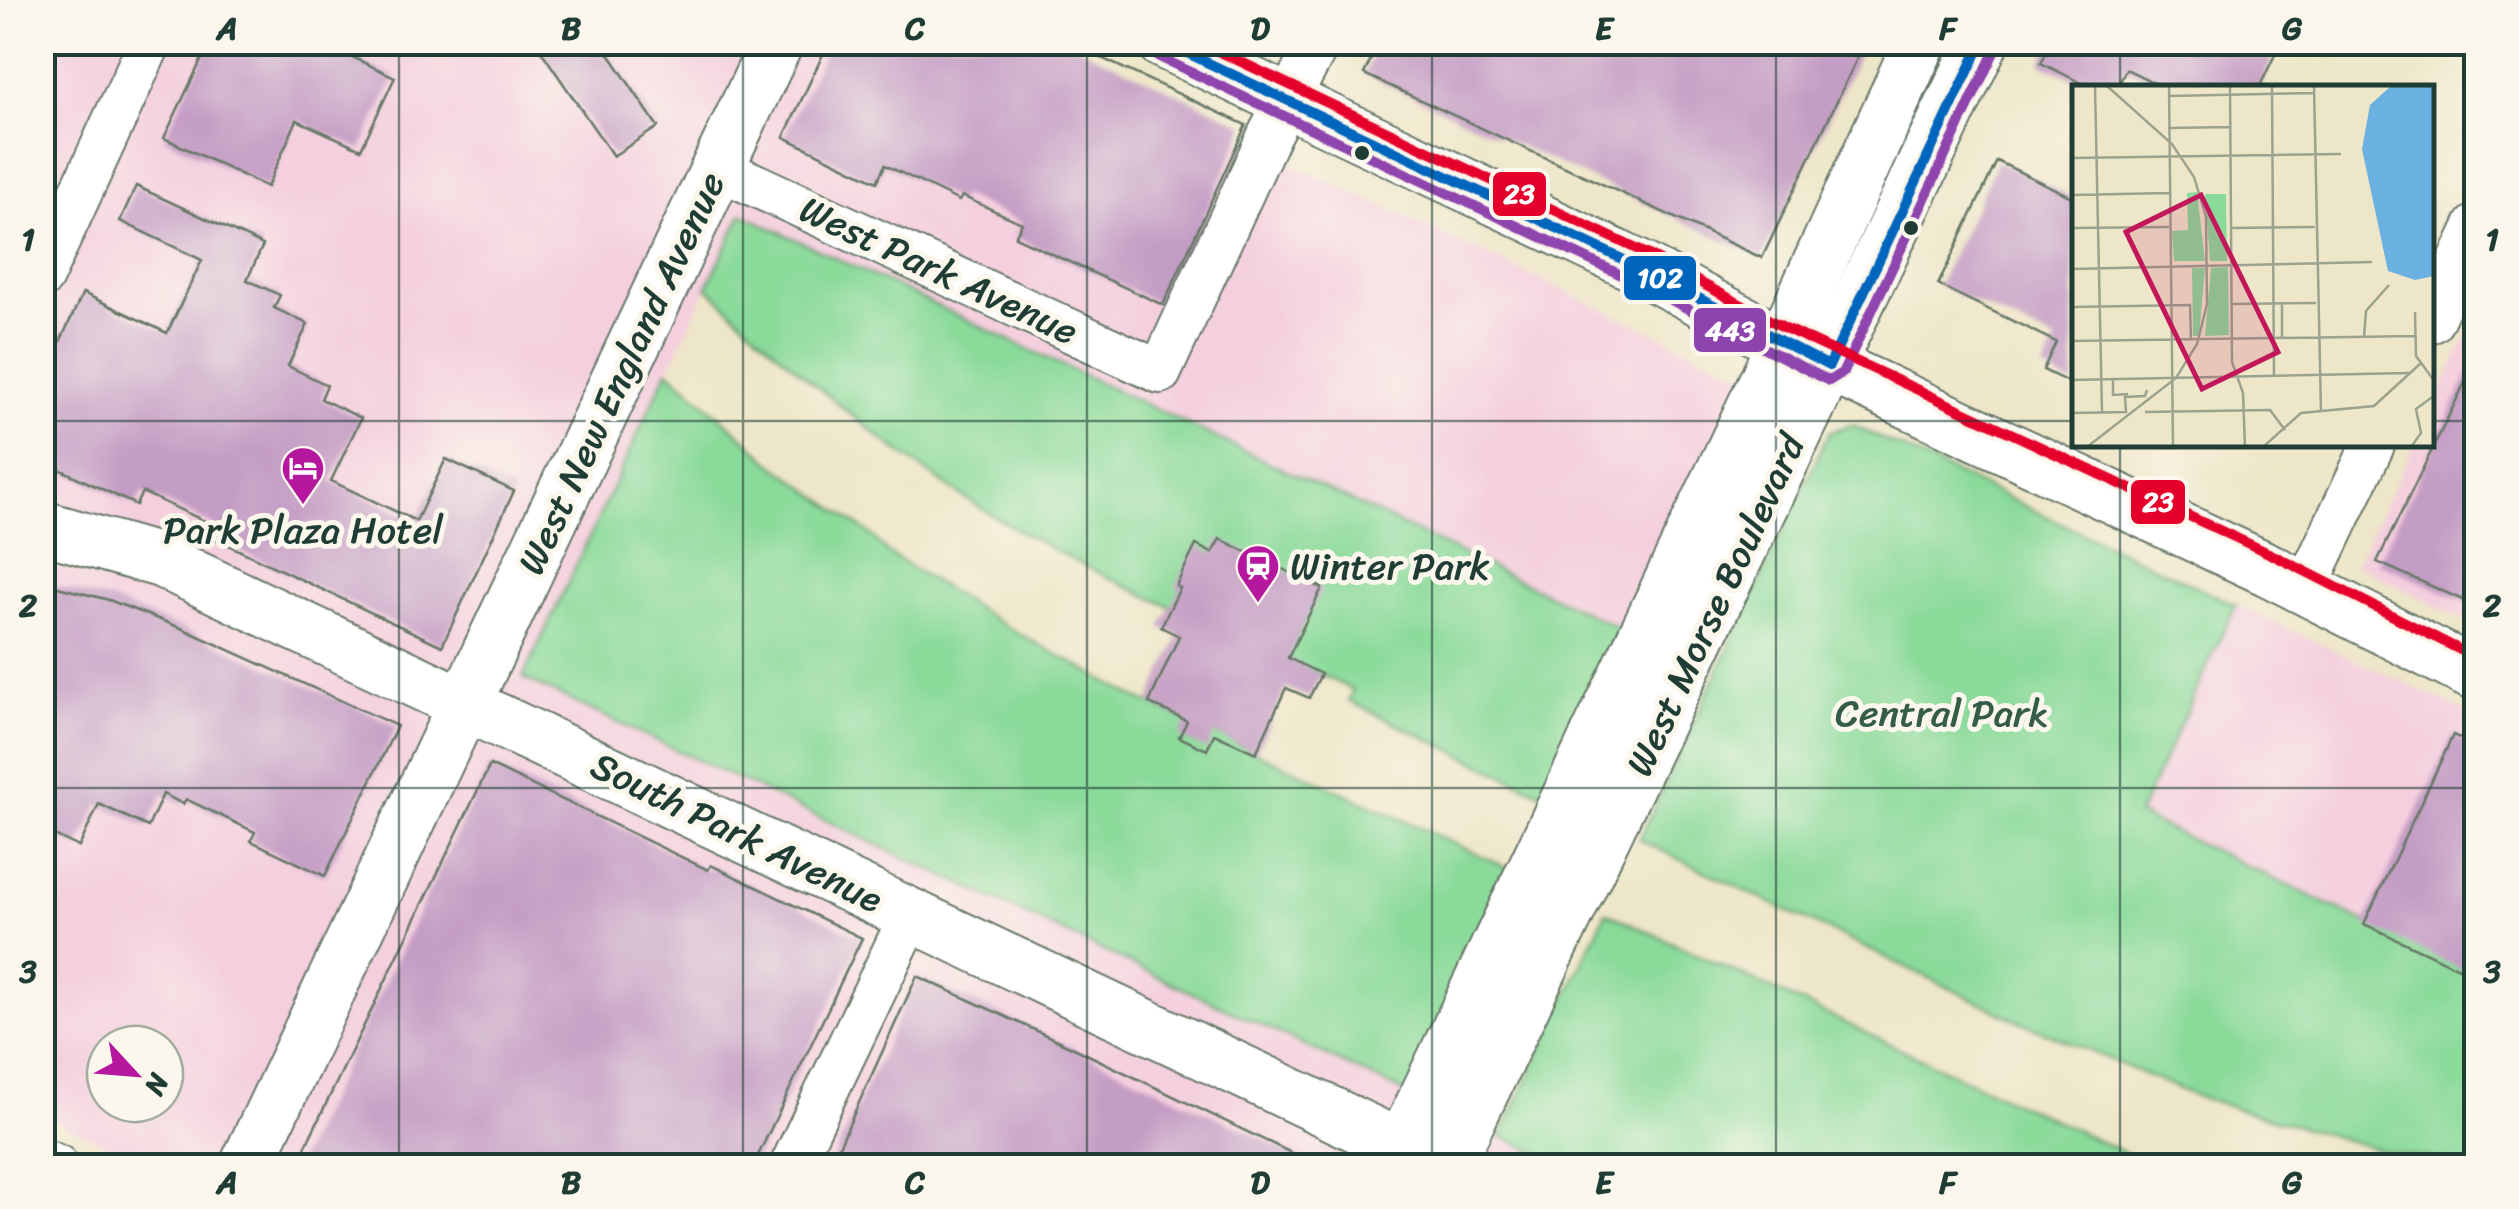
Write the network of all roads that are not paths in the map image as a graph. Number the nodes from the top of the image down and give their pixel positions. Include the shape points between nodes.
1 (150, 42) edge
2 (777, 42) edge
3 (1162, 42) edge
4 (1319, 42) edge
5 (1920, 42) edge
6 (1982, 42) edge
7 (1288, 101) junction
8 (718, 168) junction
9 (2476, 226) edge
10 (42, 277) edge
11 (2434, 317) edge
12 (1782, 343) junction
13 (1829, 366) junction
14 (2372, 448) edge
15 (42, 527) edge
16 (2305, 589) junction
17 (1685, 613) junction
18 (2476, 674) edge
19 (464, 702) junction
20 (911, 915) junction
21 (42, 1160) edge
22 (1422, 1161) edge
23 (56, 1166) edge
24 (246, 1166) edge
25 (791, 1166) edge

1 - 10 street
2 - 8 street, West New England Avenue
3 - 7 street
4 - 7 street
5 - 12 street, West Morse Boulevard
6 - 13 street, West Morse Boulevard
7 - 8 street, West Park Avenue via 1160,372
7 - 12 street via 1639,266
8 - 19 street, West New England Avenue
9 - 11 street
12 - 13 street
12 - 17 street, West Morse Boulevard
13 - 16 street
13 - 17 street, West Morse Boulevard
14 - 16 street
15 - 19 street, South Park Avenue via 161,561
16 - 18 street
17 - 22 street, West Morse Boulevard
19 - 20 street, South Park Avenue
19 - 24 street, West New England Avenue
20 - 22 street, South Park Avenue
20 - 25 street
21 - 23 street

